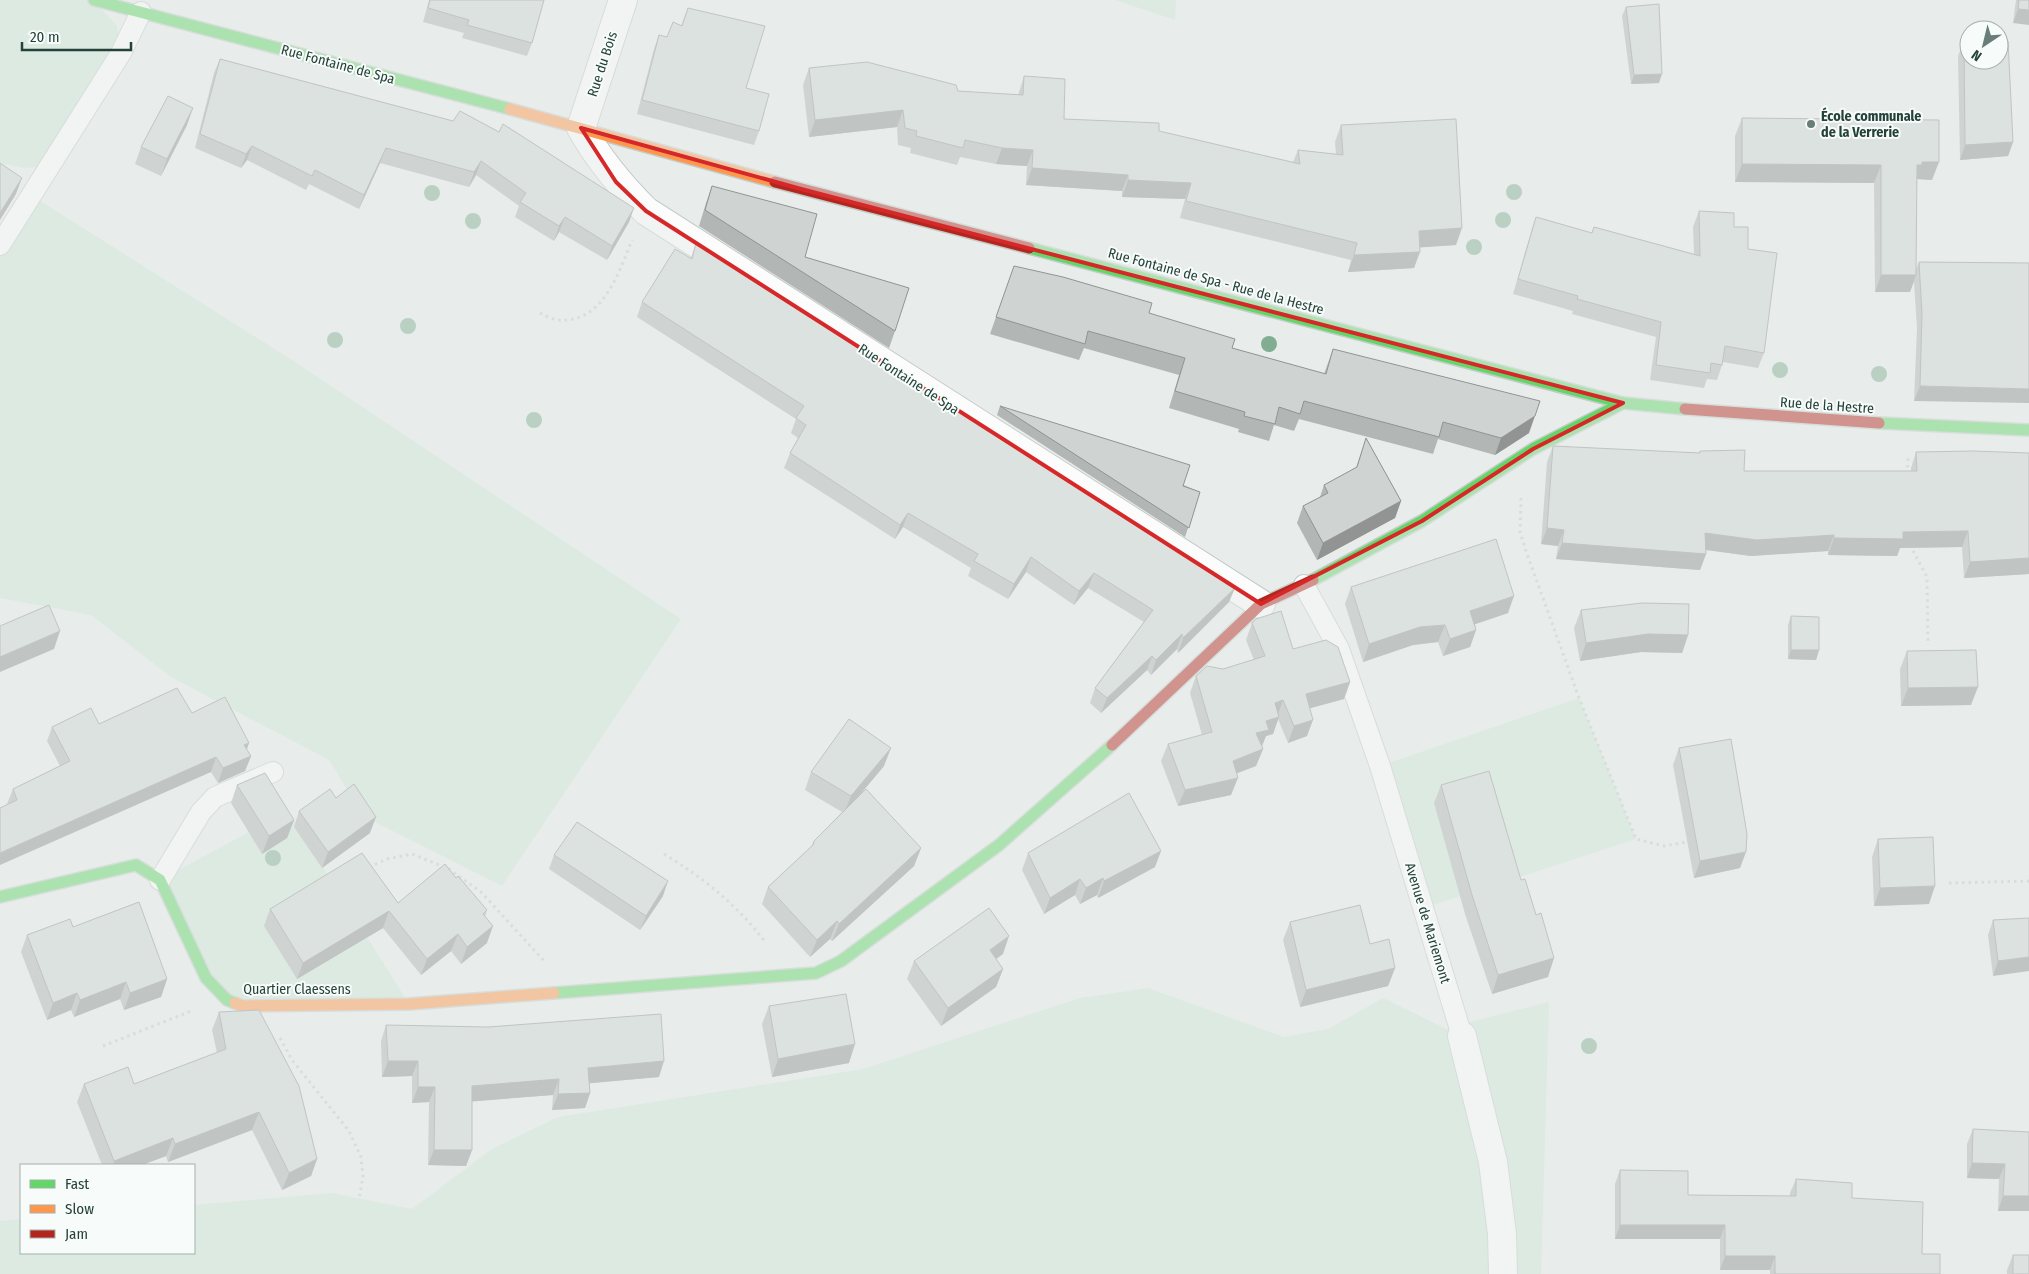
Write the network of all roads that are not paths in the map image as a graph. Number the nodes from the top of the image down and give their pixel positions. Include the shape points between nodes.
1 (94, 0) edge
2 (623, 0) edge
3 (141, 12) junction
4 (581, 128) junction
5 (801, 189) joint
6 (0, 245) edge
7 (1623, 403) junction
8 (2029, 430) edge
9 (1304, 585) junction
10 (1261, 604) junction
11 (273, 772) dead end
12 (160, 880) junction
13 (0, 897) edge
14 (1462, 1036) joint
15 (1503, 1274) edge

1 - 3 street, Rue Fontaine de Spa
2 - 4 street, Rue du Bois
3 - 4 street, Rue Fontaine de Spa
3 - 6 lane via 121,53
4 - 5 street, Rue Fontaine de Spa
4 - 10 street, Rue Fontaine de Spa via 616,182 646,211
5 - 7 street, Rue Fontaine de Spa - Rue de la Hestre
7 - 8 street, Rue de la Hestre via 1908,425
7 - 9 street, Quartier Claessens via 1528,452 1422,521
9 - 10 street, Quartier Claessens
9 - 14 lane, Avenue de Mariemont via 1339,648 1383,776
10 - 12 street, Quartier Claessens via 1070,784 999,845 841,962 816,973 409,1004 243,1006 227,1000 206,978
11 - 12 lane via 215,797 201,812
12 - 13 street via 136,865
14 - 15 street, Avenue de Mariemont via 1493,1162 1502,1234

